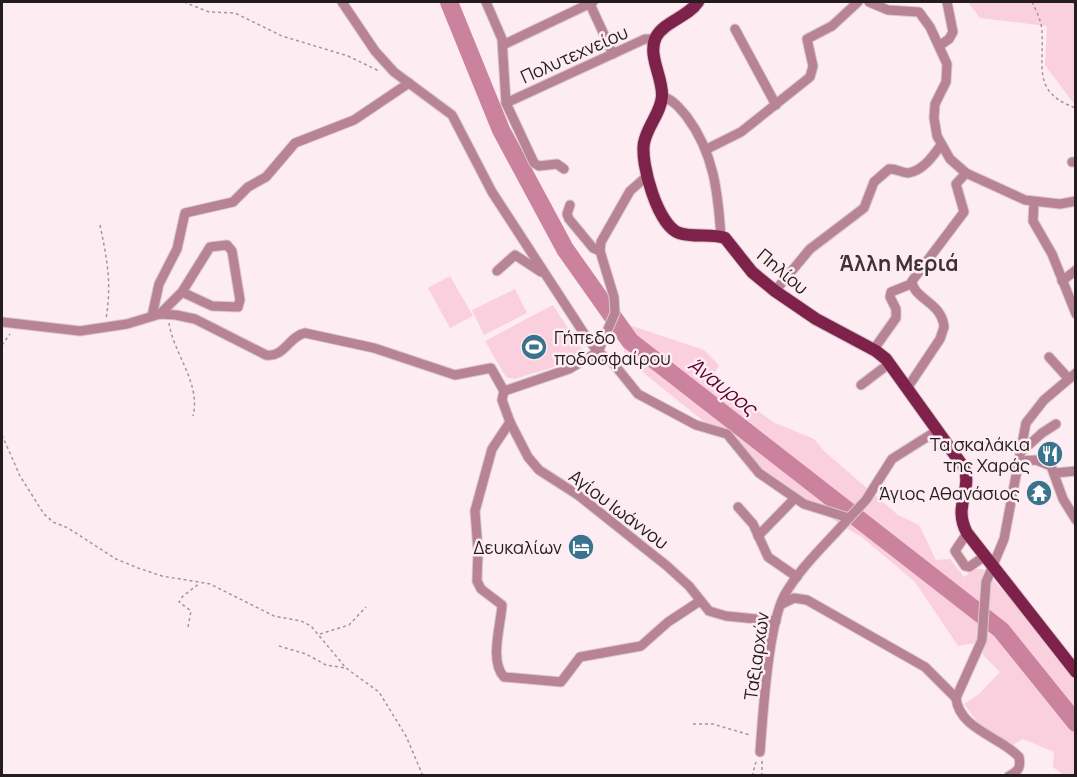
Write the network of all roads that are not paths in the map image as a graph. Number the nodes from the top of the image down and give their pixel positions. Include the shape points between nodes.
1 (342, 2) edge
2 (486, 2) edge
3 (591, 2) edge
4 (698, 2) edge
5 (858, 2) edge
6 (869, 2) edge
7 (947, 2) edge
8 (735, 29) dead end
9 (656, 39) junction
10 (503, 45) junction
11 (939, 46) junction
12 (613, 54) junction
13 (409, 83) junction
14 (662, 96) junction
15 (506, 103) junction
16 (776, 105) junction
17 (941, 145) junction
18 (707, 149) junction
19 (564, 169) dead end
20 (966, 173) junction
21 (647, 176) junction
22 (1076, 201) edge
23 (1035, 202) junction
24 (570, 205) dead end
25 (721, 237) junction
26 (600, 251) junction
27 (1076, 270) edge
28 (497, 271) dead end
29 (548, 278) junction
30 (1062, 281) junction
31 (911, 284) junction
32 (775, 291) junction
33 (182, 292) junction
34 (1076, 314) edge
35 (159, 315) junction
36 (2, 322) edge
37 (874, 349) junction
38 (598, 352) junction
39 (1049, 357) dead end
40 (890, 363) junction
41 (1072, 376) edge
42 (861, 385) dead end
43 (908, 387) junction
44 (504, 391) junction
45 (510, 422) junction
46 (1056, 424) dead end
47 (938, 430) junction
48 (1019, 457) junction
49 (1076, 471) edge
50 (1055, 473) junction
51 (795, 498) junction
52 (738, 507) dead end
53 (849, 517) junction
54 (1076, 520) edge
55 (967, 533) junction
56 (758, 536) junction
57 (988, 560) junction
58 (797, 577) junction
59 (700, 601) junction
60 (779, 609) junction
61 (776, 621) junction
62 (1076, 672) edge
63 (956, 698) junction
64 (760, 752) road end
65 (1010, 776) edge

1 - 13 street via 375,51
2 - 10 street
3 - 10 street
3 - 12 street
4 - 9 main road
5 - 16 street via 832,26 807,39 813,72
6 - 11 street via 888,10 919,12
7 - 11 street via 953,32
8 - 16 street
9 - 12 street, Πολυτεχνείου via 645,39
9 - 14 main road via 654,58
10 - 15 street
11 - 17 street via 948,71 934,112
12 - 15 street, Πολυτεχνείου
13 - 29 street via 452,116 492,192
13 - 35 street via 354,120 295,143 266,177 233,202 185,213 177,249 159,284
14 - 18 street via 680,108
14 - 21 main road via 643,145
15 - 19 street via 534,163 557,164
16 - 18 street via 741,132
17 - 20 street
17 - 32 street via 916,170 906,173 889,169 879,175 864,208 810,249
18 - 25 street via 715,180
20 - 23 street
20 - 31 street via 956,186 964,213
21 - 25 main road via 664,219 674,231
21 - 26 street via 630,191 601,242
22 - 23 street
23 - 30 street via 1033,221
24 - 26 street via 569,219
25 - 32 main road, Πηλίου
26 - 38 street via 615,313
27 - 30 street
28 - 29 street via 516,255
29 - 38 street
30 - 34 street
31 - 37 street via 891,292 896,316
31 - 43 street via 938,308 944,327
32 - 37 main road, Πηλίου via 816,319
33 - 33 street via 210,247 227,245 232,251 238,307 212,306
33 - 35 street
35 - 36 street via 80,331
35 - 44 street, Αγίου Ιωάννου via 195,320 266,355 278,353 297,335 312,333 374,348 455,375 491,368
37 - 40 main road, Πηλίου
38 - 44 street via 569,369
38 - 51 street via 613,363 638,394 696,425 727,434 759,473
39 - 41 street
40 - 42 street
40 - 43 main road, Πηλίου
41 - 48 street via 1029,417
43 - 47 main road, Πηλίου
44 - 45 street, Αγίου Ιωάννου via 502,400
45 - 59 street, Αγίου Ιωάννου via 534,465 668,566
45 - 59 street via 492,449 475,511 477,582 481,590 502,605 498,659 504,677 561,682 580,657 641,646
46 - 48 street
47 - 53 street, Ταξιαρχών via 892,459 866,500
47 - 55 main road, Πηλίου via 966,472 960,510
48 - 50 street via 1044,462
48 - 57 street via 1004,539
49 - 50 street
50 - 54 street via 1063,499
51 - 53 street
51 - 56 street
52 - 56 street via 752,522
53 - 58 street, Ταξιαρχών
55 - 57 main road, Πηλίου
55 - 57 street via 955,551 956,557 967,567
56 - 58 street via 768,556
57 - 62 main road, Πηλίου
57 - 63 street via 984,629
58 - 60 street, Ταξιαρχών
59 - 61 street, Αγίου Ιωάννου via 721,616
60 - 61 street, Ταξιαρχών
60 - 63 street via 794,598 807,600 924,667
61 - 64 street, Ταξιαρχών
63 - 65 street via 976,727 1019,757 1018,771

